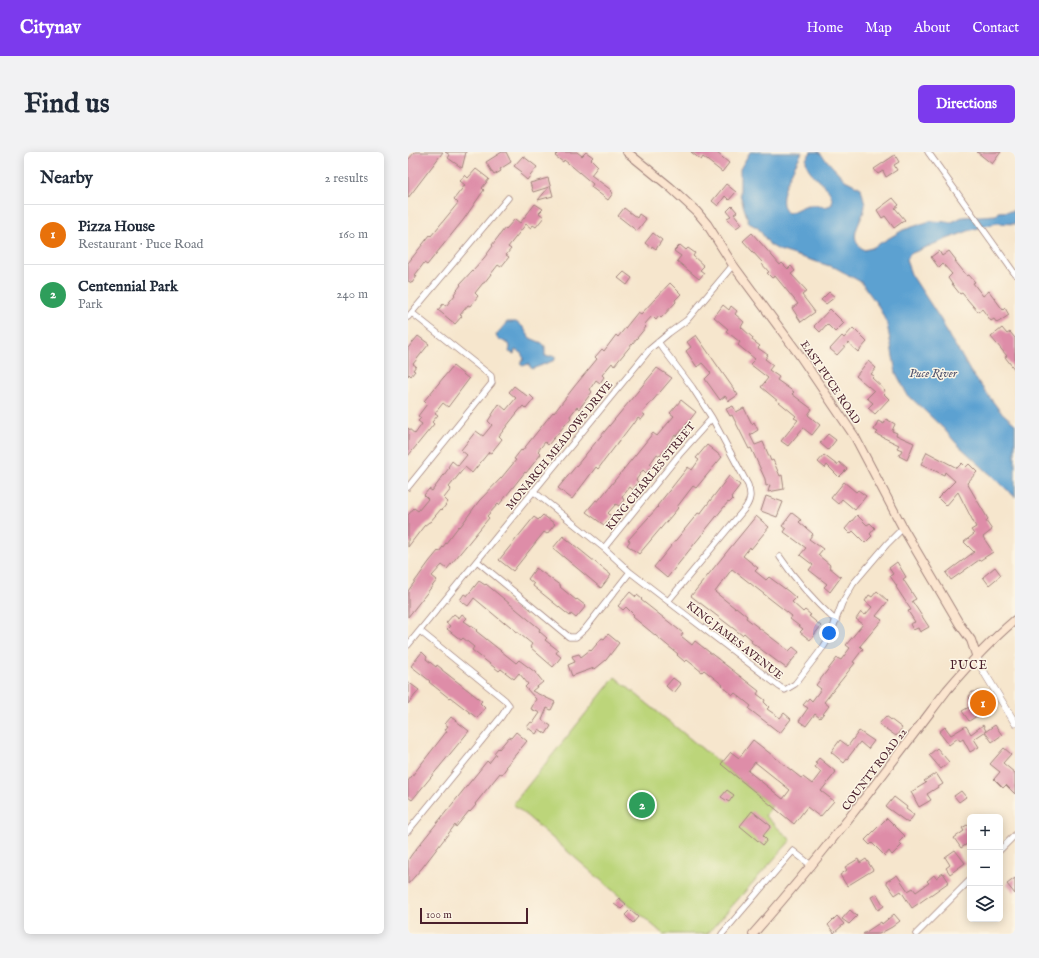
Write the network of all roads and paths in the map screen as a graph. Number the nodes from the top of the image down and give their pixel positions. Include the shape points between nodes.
1 (627, 152) edge
2 (928, 152) edge
3 (508, 198) dead end
4 (733, 265) junction
5 (1015, 274) edge
6 (410, 315) edge
7 (658, 342) junction
8 (712, 418) junction
9 (408, 487) edge
10 (534, 491) junction
11 (903, 528) junction
12 (604, 548) junction
13 (780, 557) dead end
14 (477, 561) junction
15 (630, 572) junction
16 (668, 600) junction
17 (1015, 620) edge
18 (836, 621) junction
19 (420, 631) junction
20 (408, 645) edge
21 (976, 655) junction
22 (1015, 723) edge
23 (408, 831) edge
24 (1015, 835) edge
25 (1003, 847) edge
26 (812, 866) junction
27 (967, 883) edge
28 (722, 934) edge
29 (753, 934) edge
30 (916, 934) edge

1 - 4 main road, EAST PUCE ROAD via 697,212
2 - 5 street
3 - 6 street
4 - 7 street, MONARCH MEADOWS DRIVE via 687,320
4 - 11 main road, EAST PUCE ROAD via 798,353 855,437
6 - 9 street via 491,376 492,383
7 - 8 street
7 - 10 street, MONARCH MEADOWS DRIVE
8 - 12 street, KING CHARLES STREET
8 - 16 street via 751,494 746,507
10 - 12 street, KING JAMES AVENUE
10 - 14 street, MONARCH MEADOWS DRIVE
11 - 18 street, KING JAMES AVENUE via 853,584
11 - 21 main road, EAST PUCE ROAD via 971,640
12 - 15 street, KING JAMES AVENUE
13 - 18 street via 818,604
14 - 15 street via 569,637 576,637 585,629
14 - 19 street, MONARCH MEADOWS DRIVE
15 - 16 street, KING JAMES AVENUE
16 - 18 street, KING JAMES AVENUE via 785,690 795,684 824,646
17 - 21 main road, COUNTY ROAD 22
19 - 20 street, MONARCH MEADOWS DRIVE
19 - 23 street via 509,705 502,717
21 - 22 street
21 - 26 main road, COUNTY ROAD 22
24 - 25 street
26 - 28 street via 793,851
26 - 29 main road, COUNTY ROAD 22
27 - 30 street

